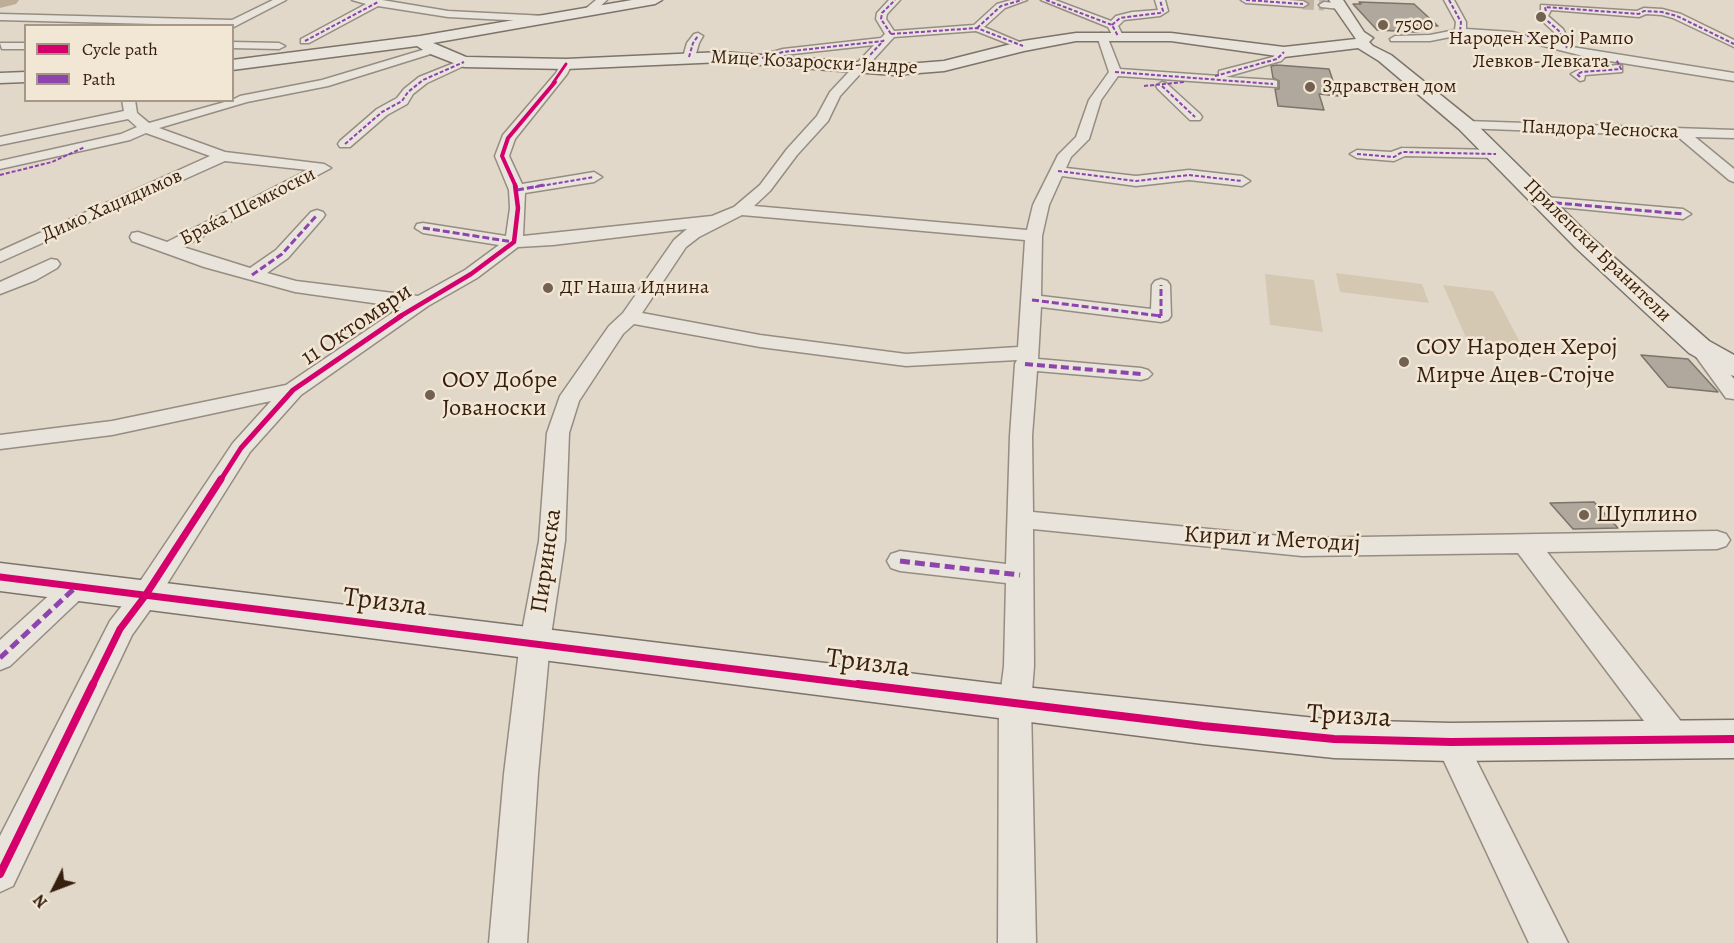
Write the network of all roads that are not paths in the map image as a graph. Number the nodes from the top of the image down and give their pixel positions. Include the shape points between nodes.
1 (281, 0) edge
2 (357, 0) edge
3 (602, 0) edge
4 (655, 0) edge
5 (895, 0) edge
6 (1022, 0) edge
7 (1046, 0) edge
8 (1160, 0) edge
9 (1246, 0) edge
10 (1449, 0) edge
11 (378, 2) junction
12 (1303, 4) dead end
13 (1333, 4) edge
14 (588, 12) junction
15 (448, 14) junction
16 (0, 17) edge
17 (546, 19) junction
18 (231, 24) edge
19 (977, 28) junction
20 (1111, 32) junction
21 (1460, 32) junction
22 (698, 36) dead end
23 (887, 38) junction
24 (427, 40) junction
25 (306, 41) dead end
26 (1381, 43) junction
27 (1565, 43) junction
28 (1734, 44) edge
29 (234, 45) edge
30 (2, 46) dead end
31 (24, 46) edge
32 (279, 46) dead end
33 (1023, 46) junction
34 (1284, 52) junction
35 (689, 57) junction
36 (762, 58) junction
37 (1616, 59) junction
38 (464, 62) junction
39 (566, 64) junction
40 (234, 65) edge
41 (858, 68) junction
42 (1115, 72) junction
43 (1401, 73) junction
44 (346, 76) junction
45 (24, 77) edge
46 (1580, 77) dead end
47 (1734, 77) edge
48 (0, 78) edge
49 (1206, 79) junction
50 (1273, 84) dead end
51 (1144, 86) dead end
52 (1162, 86) junction
53 (129, 107) edge
54 (1195, 117) dead end
55 (1466, 126) junction
56 (146, 129) junction
57 (1682, 133) junction
58 (161, 134) junction
59 (1734, 134) edge
60 (0, 141) edge
61 (345, 144) dead end
62 (85, 147) junction
63 (1357, 154) dead end
64 (1496, 154) junction
65 (223, 156) junction
66 (0, 165) edge
67 (1058, 171) junction
68 (0, 175) edge
69 (594, 177) dead end
70 (1734, 177) edge
71 (1242, 181) dead end
72 (517, 190) junction
73 (1545, 202) junction
74 (740, 210) junction
75 (317, 214) dead end
76 (1683, 214) dead end
77 (716, 221) junction
78 (423, 228) dead end
79 (658, 229) junction
80 (1034, 236) junction
81 (138, 237) dead end
82 (514, 242) junction
83 (680, 244) junction
84 (170, 247) junction
85 (0, 257) edge
86 (252, 275) junction
87 (1161, 285) dead end
88 (0, 288) edge
89 (1032, 300) junction
90 (421, 302) junction
91 (630, 318) junction
92 (1699, 347) junction
93 (1734, 350) edge
94 (1027, 358) junction
95 (1734, 367) edge
96 (1141, 374) dead end
97 (293, 390) junction
98 (1734, 393) edge
99 (0, 442) edge
100 (1020, 519) junction
101 (1717, 540) dead end
102 (1525, 543) junction
103 (900, 561) dead end
104 (1020, 575) junction
105 (0, 577) edge
106 (78, 586) junction
107 (145, 596) junction
108 (535, 642) junction
109 (0, 658) edge
110 (1015, 704) junction
111 (1676, 739) junction
112 (1734, 739) edge
113 (1451, 742) junction
114 (0, 874) edge
115 (508, 943) edge
116 (1017, 943) edge
117 (1549, 943) edge

1 - 18 street
2 - 11 street
3 - 14 street
4 - 14 street
5 - 23 street via 882,13
6 - 19 street via 1001,6
7 - 20 street
8 - 20 street via 1160,13 1120,18
9 - 12 street
10 - 21 street via 1461,22
11 - 15 street
11 - 25 street
13 - 26 street, Прилепски Бранители via 1359,35
14 - 17 street
15 - 17 street
15 - 24 street via 438,20
16 - 18 street
17 - 24 street
19 - 23 street
19 - 33 street
20 - 33 street, Мице Козароски-Јандре
20 - 34 street, Мице Козароски-Јандре
20 - 42 street
21 - 26 street, Мице Козароски-Јандре
21 - 27 street, Мице Козароски-Јандре
22 - 35 street, Мице Козароски-Јандре
23 - 36 street
23 - 41 street
24 - 38 street, Мице Козароски-Јандре
24 - 40 street
24 - 44 street
26 - 34 street, Мице Козароски-Јандре
26 - 43 street, Прилепски Бранители
26 - 43 street, Прилепски Бранители via 1385,58
27 - 28 street via 1559,31 1542,16 1545,7 1662,12
27 - 37 street, Мице Козароски-Јандре
29 - 32 street
30 - 31 street
33 - 41 street, Мице Козароски-Јандре via 935,68
34 - 49 street via 1276,59
35 - 36 street, Мице Козароски-Јандре
35 - 39 street, Мице Козароски-Јандре
36 - 41 street, Мице Козароски-Јандре
37 - 46 street via 1621,69 1582,72 1577,74
37 - 47 street, Мице Козароски-Јандре
38 - 39 street, Мице Козароски-Јандре
38 - 61 street, Мице Козароски-Јандре via 423,80
39 - 72 street via 508,138 502,156
41 - 74 street via 765,188
42 - 49 street
42 - 67 street via 1095,100 1082,139 1065,155
43 - 55 street, Прилепски Бранители
44 - 56 street via 245,99
44 - 58 street via 304,98
45 - 48 street
49 - 50 street
49 - 52 street
51 - 52 street
52 - 54 street
53 - 56 street, Браќа Шемкоски
53 - 60 street
55 - 57 street, Пандора Чесноска
55 - 64 street, Прилепски Бранители
56 - 58 street, Браќа Шемкоски
56 - 62 street
57 - 59 street, Пандора Чесноска
57 - 70 street
58 - 65 street, Браќа Шемкоски
62 - 66 street
62 - 68 street via 52,162
63 - 64 street
64 - 73 street, Прилепски Бранители
65 - 84 street, Браќа Шемкоски via 324,168
65 - 85 street, Димо Хаџидимов
67 - 71 street via 1136,181 1189,175
67 - 80 street via 1041,205
69 - 72 street
72 - 82 street
73 - 76 street
73 - 92 street, Прилепски Бранители via 1584,243
74 - 77 street
74 - 80 street
75 - 86 street, Браќа Шемкоски via 282,254
77 - 79 street
77 - 83 street
78 - 82 street
79 - 82 street
79 - 83 street via 670,232
80 - 89 street
81 - 84 street, Браќа Шемкоски
82 - 90 street, 11 Октомври via 471,274
83 - 91 street, Пиринска
84 - 86 street, Браќа Шемкоски
85 - 88 street via 51,264
86 - 90 street, Браќа Шемкоски via 306,287
87 - 89 street via 1161,316
89 - 94 street
90 - 97 street, 11 Октомври
91 - 94 street via 760,341 906,360
91 - 108 street, Пиринска via 616,330 568,401 558,433 552,541
92 - 93 street
92 - 95 street, Прилепски Бранители
92 - 98 street, Прилепски Бранители
94 - 96 street
94 - 100 street
97 - 99 street, 11 Октомври via 112,428
97 - 107 street, 11 Октомври via 241,448
100 - 102 street, Кирил и Методиј via 1302,547
100 - 104 street
101 - 102 street, Кирил и Методиј
102 - 111 street
103 - 104 street
104 - 110 street
105 - 106 street, Тризла
106 - 107 street, Тризла
106 - 109 street
107 - 108 street, Тризла
107 - 114 street, 11 Октомври via 120,629
108 - 110 street, Тризла
108 - 115 street, Пиринска
110 - 113 street, Тризла via 1334,739
110 - 116 street
111 - 112 street, Тризла
111 - 113 street, Тризла
113 - 117 street

